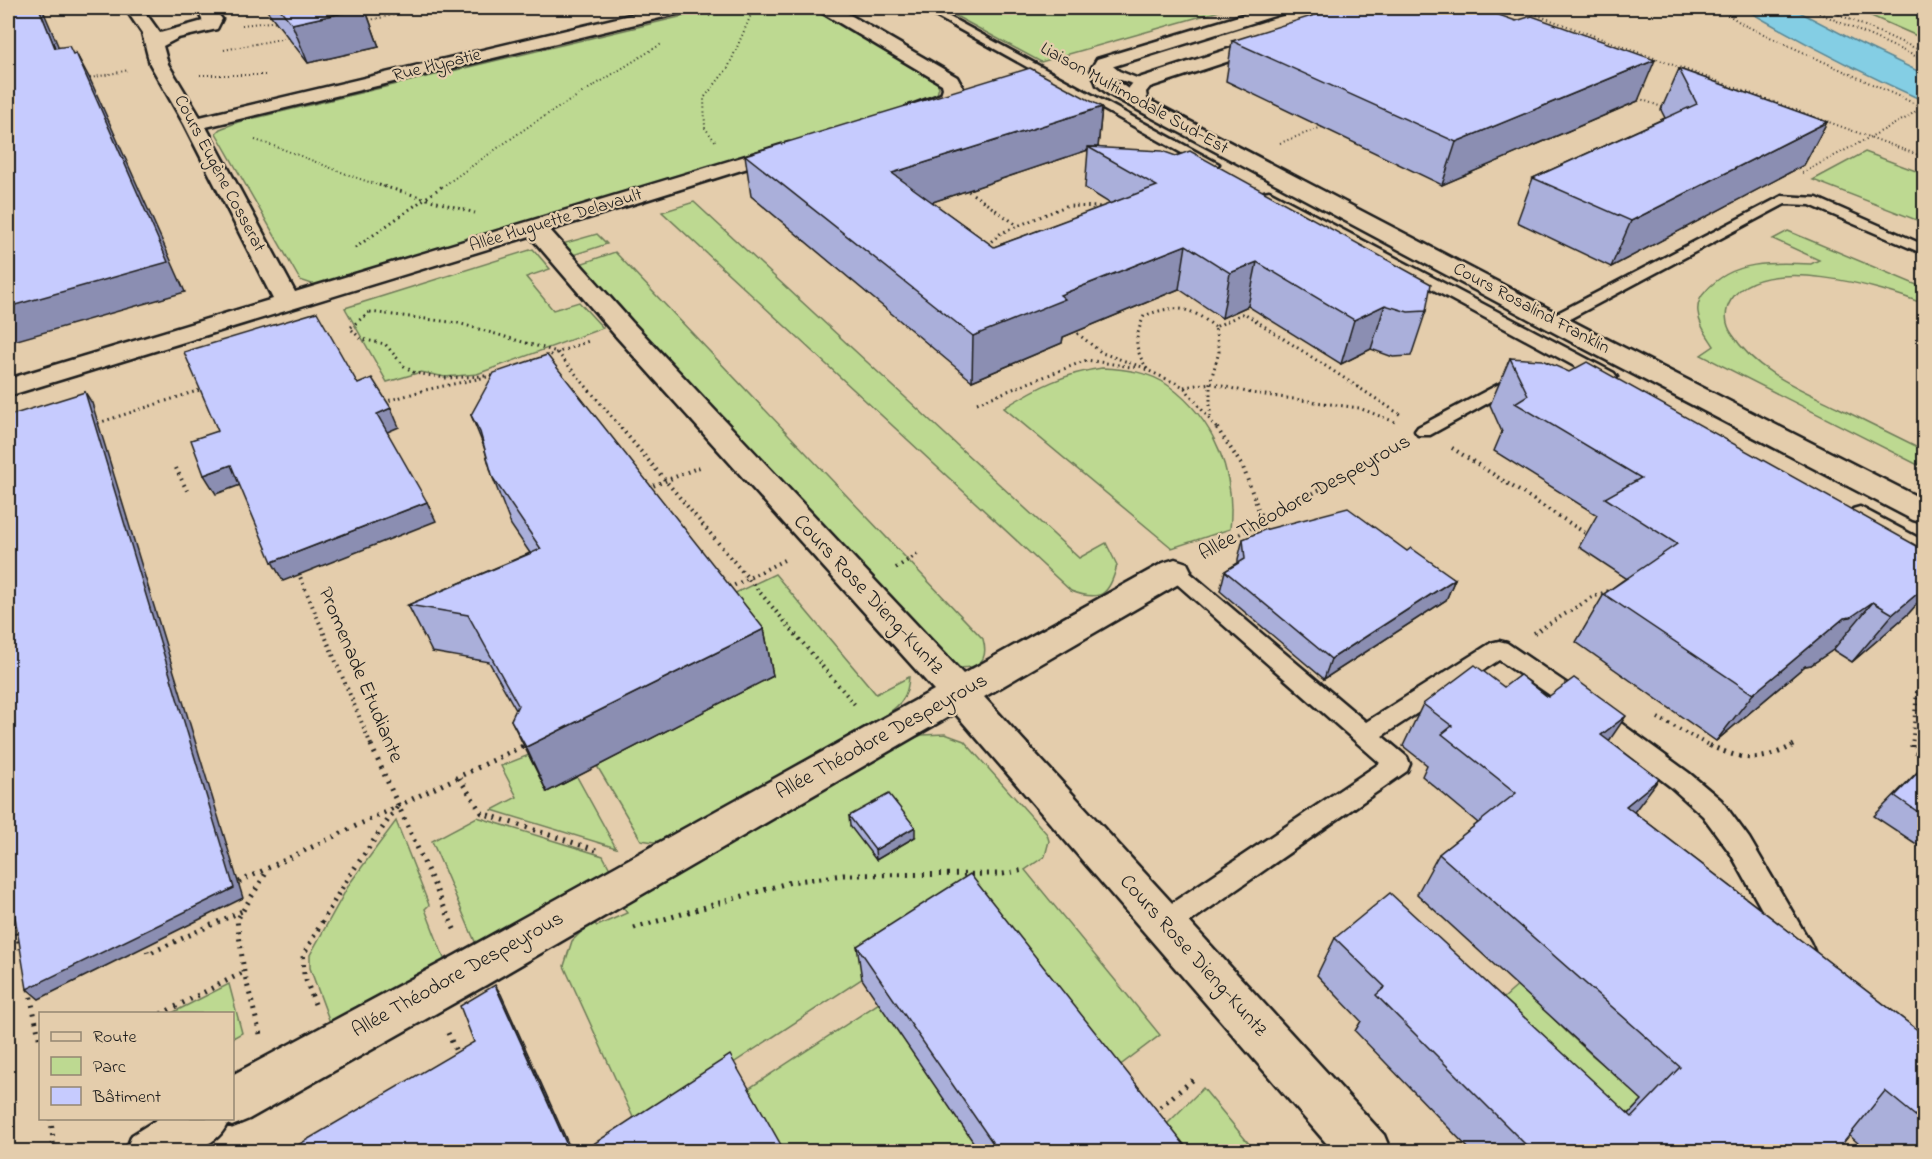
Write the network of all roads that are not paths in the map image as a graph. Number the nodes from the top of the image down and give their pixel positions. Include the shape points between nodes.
1 (134, 8) edge
2 (204, 8) edge
3 (679, 8) edge
4 (827, 8) edge
5 (926, 8) edge
6 (1281, 8) edge
7 (1285, 36) edge
8 (153, 44) junction
9 (1141, 92) junction
10 (889, 118) edge
11 (194, 124) junction
12 (810, 143) edge
13 (1226, 172) edge
14 (1257, 189) edge
15 (535, 227) junction
16 (1924, 250) edge
17 (288, 303) junction
18 (1554, 321) junction
19 (1532, 373) edge
20 (1622, 385) edge
21 (8, 388) edge
22 (1424, 431) road end
23 (1841, 504) edge
24 (1924, 513) edge
25 (1924, 550) edge
26 (1175, 571) joint
27 (958, 693) junction
28 (1365, 735) junction
29 (1164, 924) junction
30 (1812, 968) edge
31 (234, 1101) edge
32 (203, 1120) edge
33 (149, 1152) edge
34 (1367, 1152) edge

1 - 8 street, Cours Eugène Cosserat via 151,33
2 - 8 street via 213,19 211,25 172,34
3 - 11 street, Rue Hypatie
4 - 10 street via 950,81 953,88 949,98
5 - 13 lane, Liaison Multimodale Sud-Est
6 - 9 street, Cours Rosalind Franklin via 1104,63 1100,69 1104,81 1115,90
7 - 9 street
8 - 11 street, Cours Eugène Cosserat via 159,64
9 - 18 street, Cours Rosalind Franklin
11 - 17 street, Cours Eugène Cosserat
12 - 15 street, Allée Huguette Delavault
14 - 20 lane
15 - 17 street, Allée Huguette Delavault
15 - 27 street, Cours Rose Dieng-Kuntz
16 - 18 lane via 1812,201 1782,200
17 - 21 street, Allée Huguette Delavault
18 - 24 street, Cours Rosalind Franklin
19 - 22 lane, Allée Théodore Despeyrous
23 - 25 lane
26 - 27 street, Allée Théodore Despeyrous
26 - 28 lane
27 - 29 street, Cours Rose Dieng-Kuntz
27 - 31 street, Allée Théodore Despeyrous
28 - 29 lane via 1398,764
28 - 30 lane via 1499,649 1662,766 1712,808 1740,846 1793,943
29 - 34 street, Cours Rose Dieng-Kuntz
32 - 33 street

